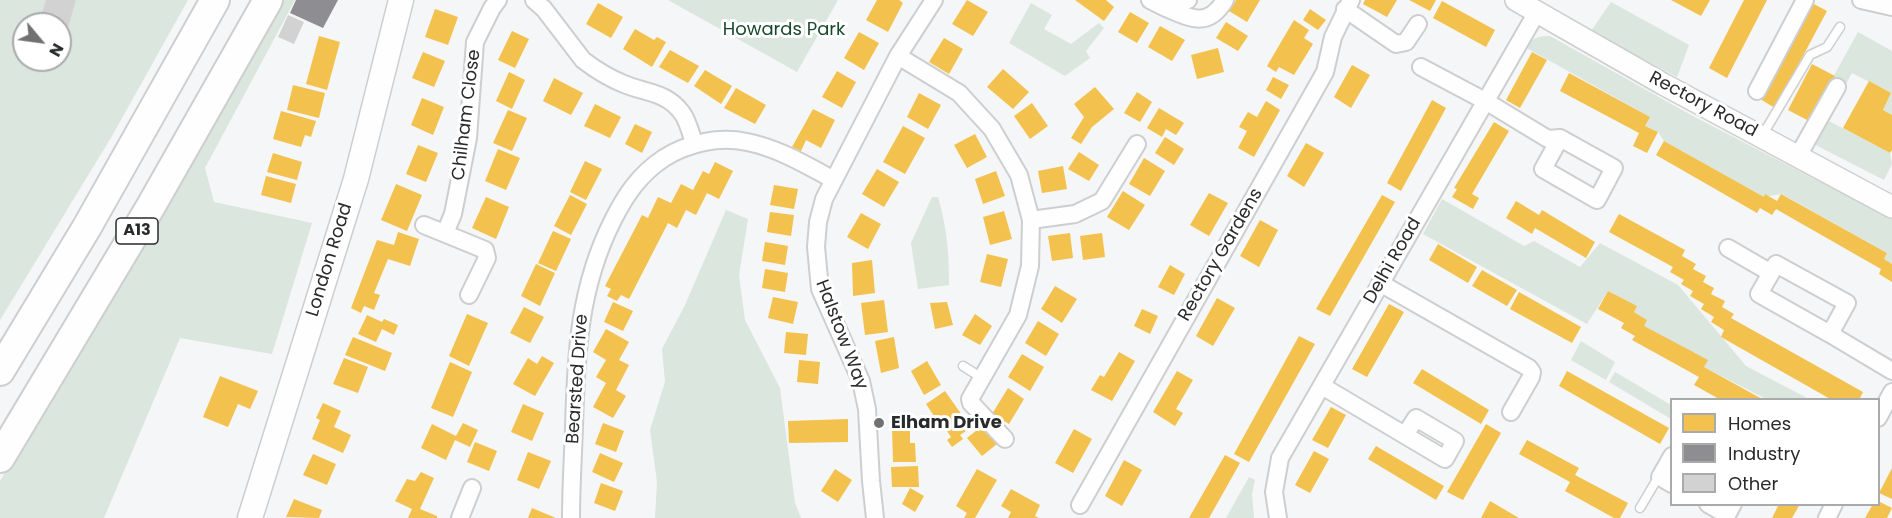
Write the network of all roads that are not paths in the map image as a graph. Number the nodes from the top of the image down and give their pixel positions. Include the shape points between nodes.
1 (215, 0) edge
2 (268, 0) edge
3 (401, 0) edge
4 (498, 0) edge
5 (534, 0) edge
6 (934, 0) edge
7 (1150, 0) edge
8 (1188, 0) edge
9 (1225, 0) edge
10 (1516, 0) edge
11 (1805, 0) edge
12 (1861, 0) edge
13 (1348, 5) edge
14 (1892, 7) edge
15 (1166, 8) junction
16 (1537, 12) junction
17 (1418, 24) dead end
18 (1840, 27) dead end
19 (898, 56) junction
20 (1421, 68) dead end
21 (1837, 87) dead end
22 (1756, 91) dead end
23 (1487, 102) junction
24 (1762, 137) junction
25 (1560, 138) dead end
26 (694, 144) junction
27 (1137, 144) dead end
28 (1798, 156) junction
29 (834, 180) junction
30 (1892, 207) edge
31 (1030, 220) junction
32 (424, 225) dead end
33 (446, 233) junction
34 (1728, 248) dead end
35 (1771, 273) junction
36 (1380, 283) junction
37 (469, 295) dead end
38 (1830, 334) junction
39 (963, 366) dead end
40 (1892, 370) edge
41 (0, 372) edge
42 (982, 378) junction
43 (1322, 386) junction
44 (1892, 392) edge
45 (1511, 412) dead end
46 (1880, 414) edge
47 (1405, 435) dead end
48 (1005, 439) dead end
49 (0, 458) edge
50 (1670, 461) edge
51 (1666, 481) edge
52 (472, 488) dead end
53 (1080, 505) dead end
54 (1711, 506) edge
55 (1732, 506) edge
56 (1640, 508) dead end
57 (250, 518) edge
58 (460, 518) edge
59 (571, 518) edge
60 (875, 518) edge
61 (1278, 518) edge

1 - 41 highway, A13
2 - 49 highway, A13 via 151,206
3 - 57 main road, London Road via 356,179
4 - 33 street, Chilham Close via 475,42 468,138
5 - 26 street via 591,66 626,85 662,95 673,104 684,114
6 - 19 street, Halstow Way
7 - 15 street
8 - 15 street
9 - 15 street via 1207,18 1193,20
10 - 16 street, Rectory Road
11 - 22 street
12 - 14 street
13 - 17 street via 1396,44 1406,42
13 - 53 street, Rectory Gardens via 1333,37 1325,72
16 - 23 street, Delhi Road
16 - 24 street, Rectory Road
18 - 24 lane via 1827,47 1810,55
19 - 29 street, Halstow Way
19 - 31 street via 959,93 992,129 1019,175
20 - 23 street
21 - 28 street
23 - 25 street via 1548,139
23 - 36 street, Delhi Road
24 - 28 street, Rectory Road
26 - 29 street, Bearsted Drive via 745,141 767,147
26 - 59 street, Bearsted Drive via 653,165 633,185 608,230 592,272 578,345
27 - 31 street via 1102,201 1075,214
28 - 30 street, Rectory Road
29 - 60 street, Halstow Way via 818,222 817,271 820,290 861,381 867,409
31 - 42 street via 1030,266 1018,315
32 - 33 street
33 - 37 street via 485,250 487,258
34 - 35 street
35 - 38 street via 1759,294
35 - 38 street via 1776,264 1847,303
36 - 43 street, Delhi Road
36 - 45 street via 1529,368 1531,376
38 - 40 street
39 - 42 lane
42 - 48 street via 971,403
43 - 47 street
43 - 61 street, Delhi Road via 1280,458 1274,492
44 - 46 street
50 - 51 street
51 - 56 lane via 1656,481
52 - 58 street
54 - 55 street via 1727,515

